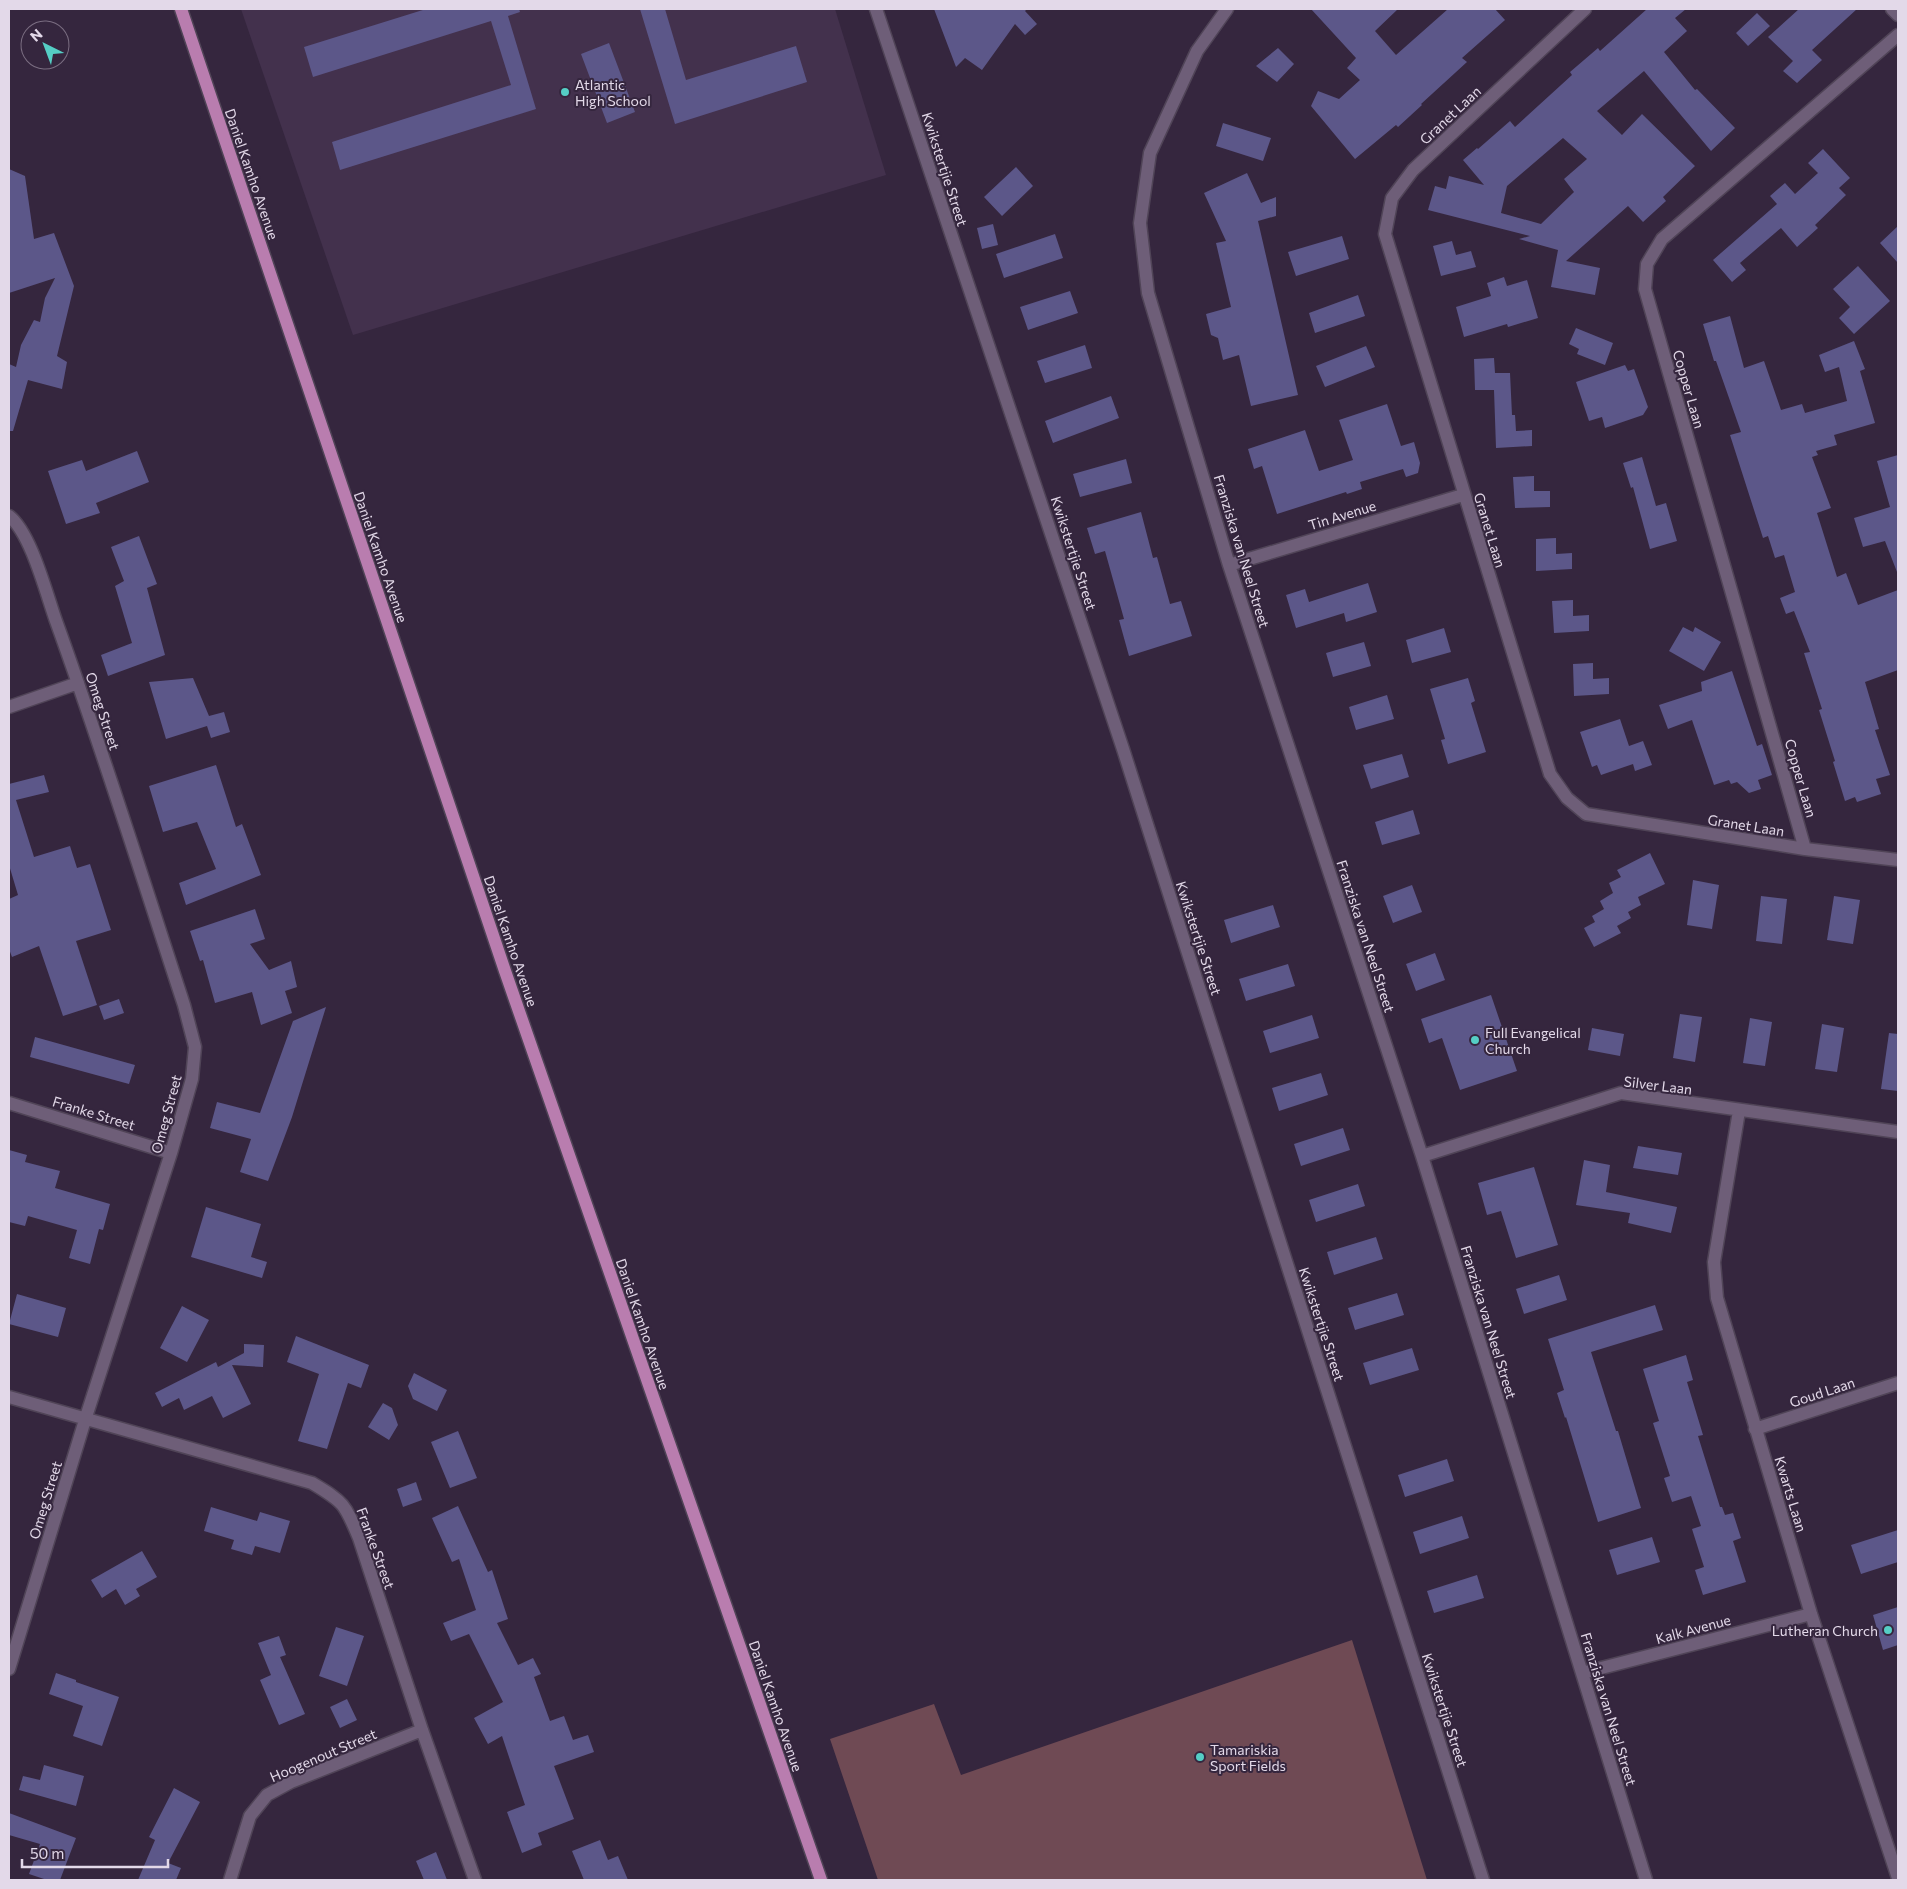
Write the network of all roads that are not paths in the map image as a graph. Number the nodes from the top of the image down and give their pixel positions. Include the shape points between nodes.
1 (181, 9) edge
2 (876, 9) edge
3 (1227, 9) edge
4 (1585, 9) edge
5 (1892, 9) edge
6 (1898, 15) edge
7 (1898, 35) edge
8 (1463, 495) junction
9 (9, 516) edge
10 (1229, 565) junction
11 (78, 683) junction
12 (9, 707) edge
13 (1806, 849) junction
14 (1898, 860) edge
15 (9, 1103) edge
16 (1739, 1111) junction
17 (1898, 1132) edge
18 (171, 1153) junction
19 (1422, 1156) junction
20 (1898, 1383) edge
21 (9, 1397) edge
22 (85, 1420) junction
23 (1755, 1429) junction
24 (1811, 1614) junction
25 (9, 1669) edge
26 (1582, 1674) junction
27 (422, 1730) junction
28 (1892, 1842) edge
29 (1898, 1878) edge
30 (230, 1880) edge
31 (475, 1880) edge
32 (821, 1880) edge
33 (1483, 1880) edge
34 (1646, 1880) edge

1 - 32 main road, Daniel Kamho Avenue via 502,962
2 - 33 street, Kwikstertjie Street via 1123,749
3 - 10 street, Franziska van Neel Street via 1197,51 1150,152 1140,223 1148,293
4 - 8 street, Granet Laan via 1413,170 1392,198 1385,234
5 - 6 street
7 - 13 street, Copper Laan via 1662,239 1647,264 1645,289
8 - 10 street, Tin Avenue
8 - 13 street, Granet Laan via 1550,774 1567,798 1586,814
9 - 11 street, Omeg Street via 29,546
10 - 19 street, Franziska van Neel Street
11 - 12 street
11 - 18 street, Omeg Street via 195,1047 192,1079
13 - 14 street, Granet Laan
15 - 18 street, Franke Street
16 - 17 street, Silver Laan
16 - 19 street, Silver Laan via 1621,1094
16 - 23 street, Kwarts Laan via 1714,1262 1717,1298
18 - 22 street, Omeg Street
19 - 26 street, Franziska van Neel Street
20 - 23 street, Goud Laan
21 - 22 street, Franke Street
22 - 25 street, Omeg Street
22 - 27 street, Franke Street via 312,1483 336,1497 347,1509 359,1538
23 - 24 street, Kwarts Laan
24 - 26 street, Kalk Avenue
24 - 28 street, Kwarts Laan
26 - 34 street, Franziska van Neel Street
27 - 30 street, Hoogenout Street via 291,1782 267,1796 250,1816
27 - 31 street, Franke Street
28 - 29 street, Kwarts Laan

